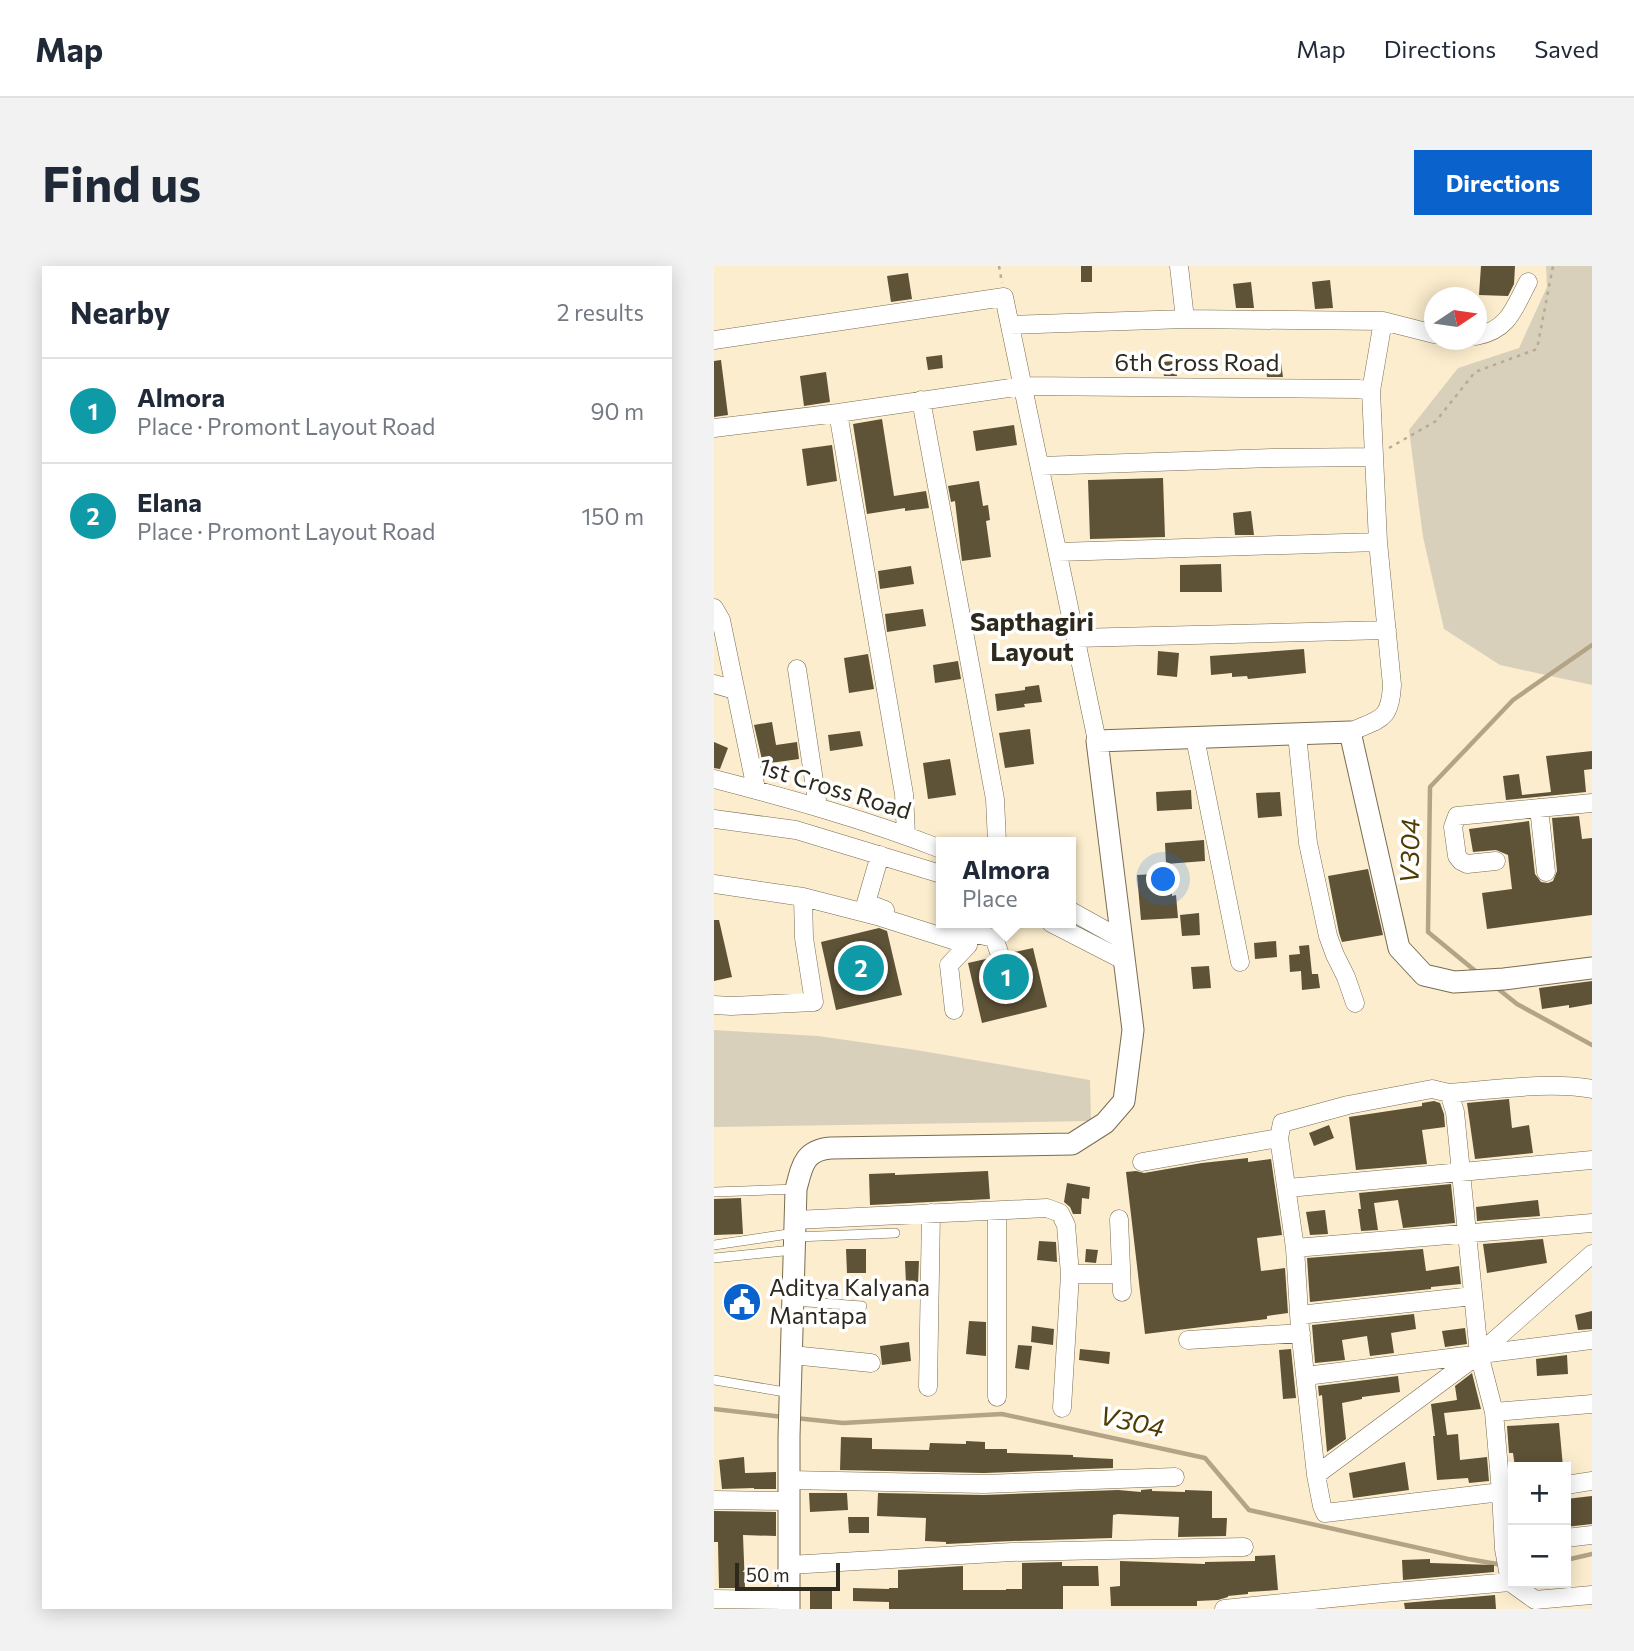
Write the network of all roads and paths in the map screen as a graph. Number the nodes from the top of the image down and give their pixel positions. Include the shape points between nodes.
1 (1179, 266) edge
2 (1553, 266) edge
3 (1528, 282) dead end
4 (1185, 319) junction
5 (1383, 321) junction
6 (1010, 325) junction
7 (1424, 331) edge
8 (1487, 334) edge
9 (714, 340) edge
10 (1023, 386) junction
11 (1371, 391) junction
12 (921, 400) junction
13 (838, 413) junction
14 (714, 428) edge
15 (1374, 457) junction
16 (1040, 466) junction
17 (1378, 542) junction
18 (1058, 552) junction
19 (714, 608) edge
20 (1387, 630) junction
21 (1076, 638) junction
22 (797, 669) dead end
23 (714, 684) edge
24 (735, 690) junction
25 (1350, 732) junction
26 (1297, 734) junction
27 (1195, 738) junction
28 (1097, 741) junction
29 (714, 779) edge
30 (756, 789) junction
31 (1592, 803) edge
32 (818, 807) junction
33 (1539, 808) junction
34 (714, 819) edge
35 (905, 835) junction
36 (998, 837) edge
37 (936, 847) edge
38 (880, 855) junction
39 (1496, 861) dead end
40 (936, 872) edge
41 (1546, 872) dead end
42 (714, 884) edge
43 (803, 897) junction
44 (1076, 914) edge
45 (936, 925) edge
46 (949, 928) edge
47 (1061, 928) edge
48 (1123, 940) junction
49 (999, 952) dead end
50 (1125, 961) junction
51 (1240, 962) dead end
52 (1592, 968) edge
53 (1355, 1003) dead end
54 (714, 1005) edge
55 (954, 1010) dead end
56 (1592, 1089) edge
57 (1449, 1093) junction
58 (1279, 1138) junction
59 (1592, 1160) edge
60 (1142, 1162) dead end
61 (1461, 1171) junction
62 (1288, 1188) junction
63 (796, 1189) junction
64 (714, 1192) edge
65 (996, 1211) junction
66 (931, 1213) junction
67 (1119, 1219) dead end
68 (1592, 1223) edge
69 (1467, 1232) junction
70 (895, 1233) dead end
71 (795, 1235) junction
72 (714, 1245) edge
73 (1296, 1248) junction
74 (1592, 1254) edge
75 (714, 1258) edge
76 (1070, 1274) junction
77 (1473, 1296) junction
78 (793, 1301) junction
79 (862, 1306) dead end
80 (1300, 1324) junction
81 (1188, 1340) dead end
82 (1592, 1340) edge
83 (792, 1354) junction
84 (1479, 1354) junction
85 (871, 1363) dead end
86 (1306, 1376) junction
87 (714, 1380) edge
88 (928, 1387) dead end
89 (997, 1397) dead end
90 (790, 1398) junction
91 (1592, 1404) edge
92 (1062, 1408) dead end
93 (1494, 1412) junction
94 (1316, 1475) junction
95 (1175, 1477) dead end
96 (1592, 1481) edge
97 (1571, 1484) edge
98 (789, 1490) junction
99 (1507, 1492) edge
100 (714, 1500) edge
101 (1592, 1535) edge
102 (1571, 1537) edge
103 (1244, 1547) dead end
104 (1508, 1555) edge
105 (789, 1565) junction
106 (1528, 1588) edge
107 (1592, 1595) edge
108 (714, 1599) edge
109 (789, 1604) edge
110 (1541, 1604) edge
111 (1224, 1609) edge

1 - 4 street
2 - 15 path via 1537,349 1475,372 1436,421
3 - 8 street via 1506,322
4 - 5 street
4 - 6 street
5 - 7 street
5 - 11 street
6 - 9 street via 1004,297
6 - 10 street
10 - 11 street, 6th Cross Road
10 - 12 street, 6th Cross Road
10 - 16 street
11 - 15 street
12 - 13 street, 6th Cross Road
12 - 36 street via 995,799
13 - 14 street, 6th Cross Road
13 - 35 street via 904,794
15 - 16 street
15 - 17 street
16 - 18 street
17 - 18 street
17 - 20 street
18 - 21 street
19 - 24 street via 721,620
20 - 21 street
20 - 25 street via 1391,705 1383,717
21 - 28 street
22 - 32 street
23 - 24 street
24 - 30 street
25 - 26 street
25 - 52 street via 1399,948 1424,975 1454,982
26 - 27 street
26 - 53 street via 1308,843 1328,936
27 - 28 street
27 - 51 street
28 - 48 street
29 - 30 street, 1st Cross Road
30 - 32 street, 1st Cross Road
31 - 33 street
32 - 35 street, 1st Cross Road
33 - 39 street via 1457,816 1453,827 1461,861
33 - 41 street
34 - 38 street via 796,830
35 - 37 street, 1st Cross Road
38 - 40 street
38 - 45 street via 866,903
42 - 43 street
43 - 54 street via 814,1002
43 - 55 street via 968,945 949,965
44 - 48 street
46 - 49 street via 993,939
47 - 50 street
48 - 50 street
50 - 63 street via 1133,1030 1124,1101 1105,1123 1072,1144 820,1149 805,1161
56 - 57 street
57 - 58 street via 1432,1089 1348,1105 1282,1123
57 - 61 street
58 - 60 street
58 - 62 street
59 - 61 street
61 - 62 street
61 - 69 street
62 - 73 street
63 - 64 lane
63 - 71 street
65 - 66 street
65 - 76 street via 1047,1208 1060,1213 1066,1225
65 - 89 street
66 - 71 street
66 - 88 street
67 - 76 street via 1121,1283
68 - 69 street
69 - 73 street
69 - 77 street
70 - 71 lane
71 - 72 lane
71 - 75 lane
71 - 78 street
73 - 80 street
74 - 84 street
76 - 92 street
77 - 80 street
77 - 84 street
78 - 79 lane
78 - 83 street
80 - 81 street
80 - 86 street
82 - 84 street
83 - 85 street
83 - 90 street
84 - 86 street
84 - 93 street
84 - 94 street
86 - 94 street
87 - 90 lane
90 - 98 street
91 - 93 street
93 - 99 street
94 - 99 street via 1325,1513
95 - 98 street
96 - 97 street
98 - 100 street
98 - 105 street
99 - 104 street
101 - 102 street
103 - 105 street via 1012,1552
104 - 111 street via 1383,1593
105 - 109 street
106 - 110 street
107 - 110 street
108 - 109 street

